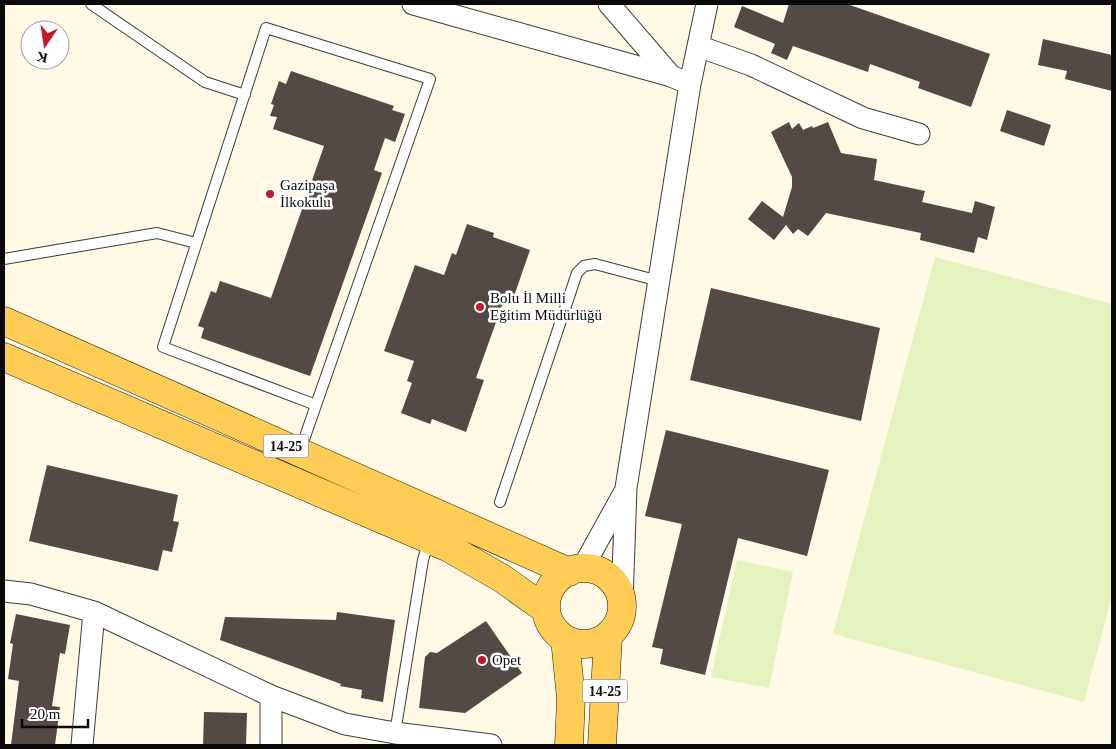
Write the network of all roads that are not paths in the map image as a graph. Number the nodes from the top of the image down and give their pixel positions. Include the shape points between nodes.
1 (91, 4) edge
2 (413, 4) edge
3 (609, 4) edge
4 (707, 4) edge
5 (698, 46) junction
6 (680, 80) junction
7 (245, 95) junction
8 (919, 134) dead end
9 (196, 243) junction
10 (4, 258) edge
11 (659, 282) junction
12 (4, 321) edge
13 (4, 357) edge
14 (316, 405) junction
15 (300, 452) junction
16 (626, 488) junction
17 (500, 502) dead end
18 (429, 540) junction
19 (576, 570) junction
20 (4, 592) edge
21 (622, 602) junction
22 (545, 609) junction
23 (94, 612) junction
24 (608, 637) junction
25 (565, 639) junction
26 (271, 696) junction
27 (395, 733) junction
28 (82, 745) edge
29 (271, 745) edge
30 (491, 745) edge
31 (569, 745) edge
32 (602, 745) edge

1 - 7 lane via 205,82
2 - 6 street
3 - 6 street
4 - 5 street
5 - 6 street
5 - 8 street via 751,65 862,118
6 - 11 street
7 - 9 lane
7 - 14 lane via 266,28 430,79
9 - 10 lane via 157,233
9 - 14 lane via 163,347
11 - 16 street
11 - 17 lane via 595,264 584,266 577,274
12 - 15 main road, 14-25
13 - 18 main road, 14-25
14 - 15 lane
15 - 19 main road, 14-25
16 - 19 street
16 - 21 street
18 - 22 main road, 14-25 via 503,579
18 - 27 lane via 422,560
19 - 21 main road, 14-25 via 600,572 611,579
19 - 22 main road via 563,574 554,582
20 - 23 street via 31,594
21 - 24 main road, 14-25 via 622,615
22 - 25 main road, 14-25 via 551,625
23 - 26 street
23 - 28 street
24 - 25 main road via 583,645
24 - 32 main road, 14-25
25 - 31 main road, 14-25 via 571,698
26 - 27 street via 345,724
26 - 29 street
27 - 30 street

